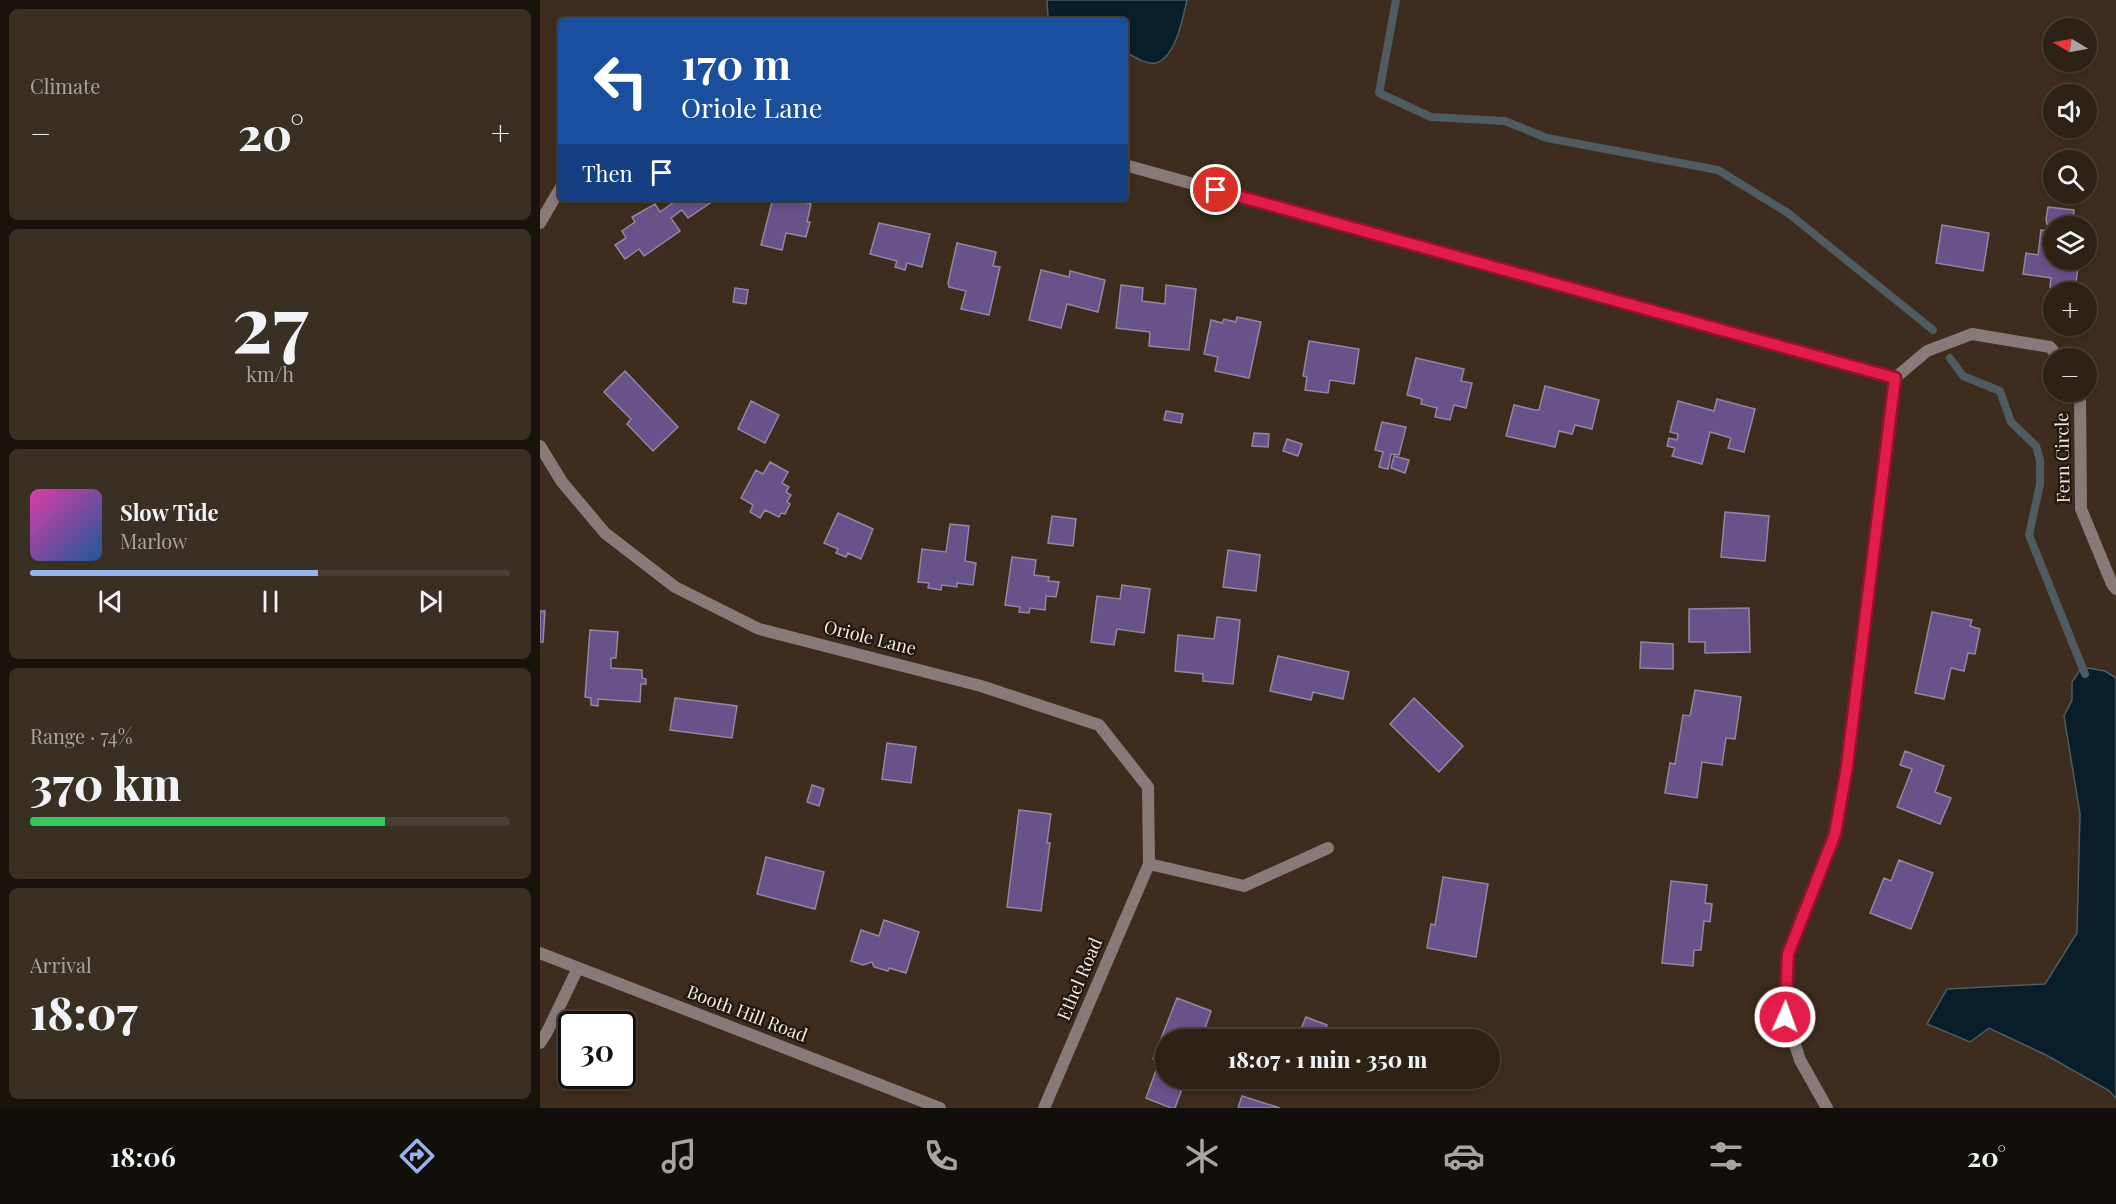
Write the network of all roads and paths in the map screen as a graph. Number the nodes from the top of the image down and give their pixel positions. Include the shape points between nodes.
1 (1128, 166) edge
2 (558, 192) edge
3 (540, 224) edge
4 (2051, 348) edge
5 (1895, 378) junction
6 (2080, 402) edge
7 (540, 446) edge
8 (2116, 589) edge
9 (1328, 848) dead end
10 (1149, 864) junction
11 (540, 953) edge
12 (578, 968) junction
13 (540, 1043) edge
14 (940, 1108) edge
15 (1044, 1108) edge
16 (1827, 1108) edge

1 - 5 street
2 - 3 street
4 - 5 street via 1972,334 1927,351
5 - 16 street via 1847,766 1835,834 1788,954 1785,1017 1800,1060
6 - 8 street, Fern Circle via 2081,509
7 - 10 street, Oriole Lane via 562,482 605,533 675,586 759,629 981,686 1099,725 1149,787
9 - 10 street via 1244,886
10 - 15 street, Ethel Road
11 - 12 street, Booth Hill Road
12 - 13 street
12 - 14 street, Booth Hill Road

